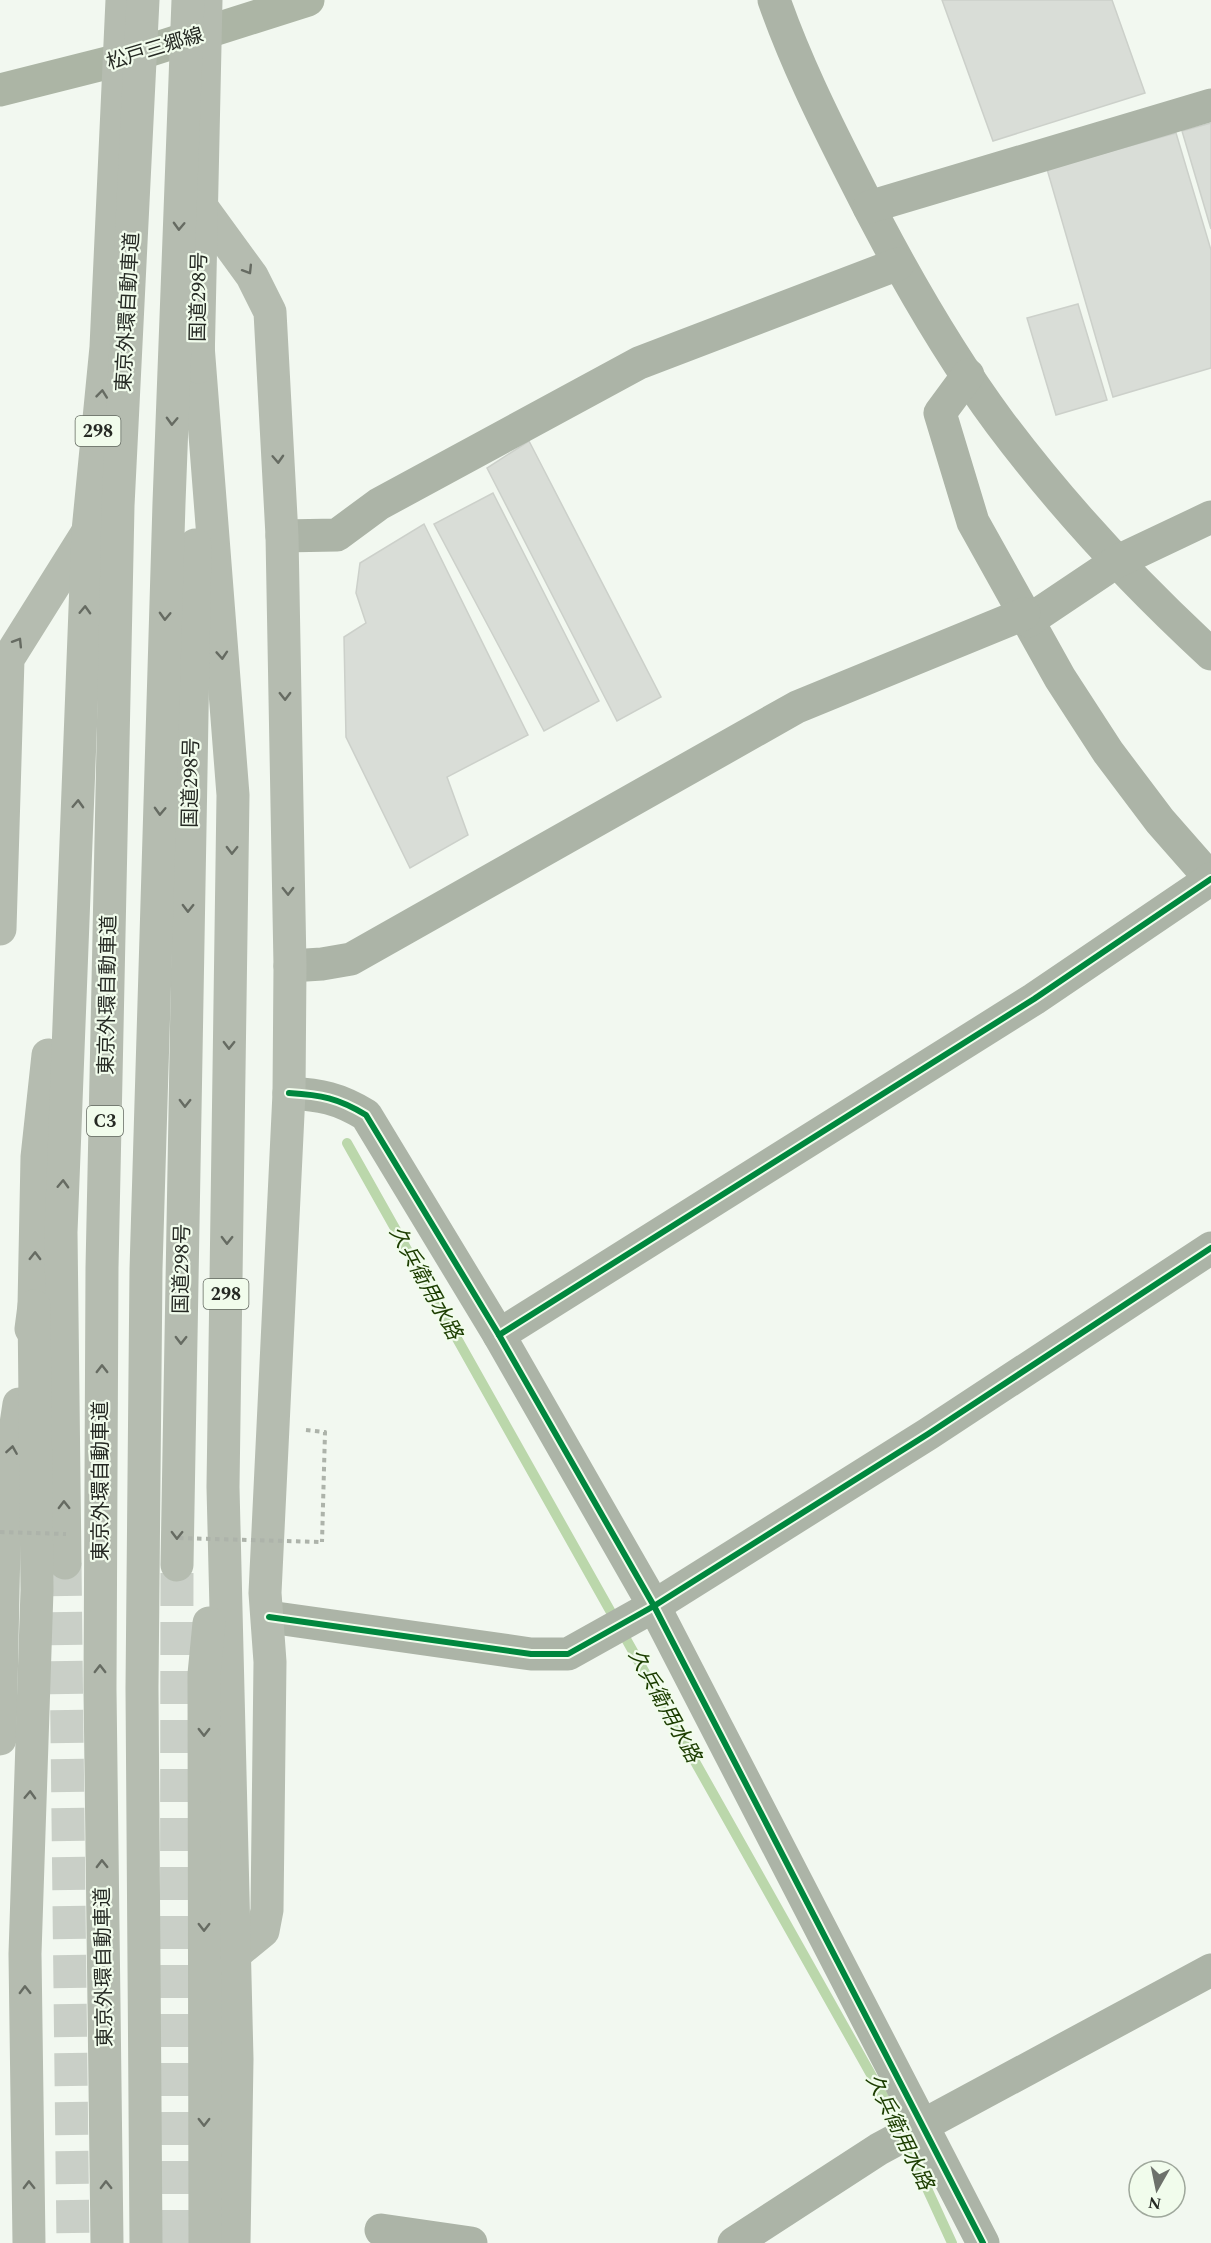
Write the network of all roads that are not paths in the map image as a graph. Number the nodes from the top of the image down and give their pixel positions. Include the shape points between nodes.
1 (122, 0) edge
2 (143, 0) edge
3 (188, 0) edge
4 (206, 0) edge
5 (308, 0) edge
6 (774, 0) edge
7 (204, 34) junction
8 (119, 60) junction
9 (0, 90) edge
10 (1211, 105) edge
11 (201, 206) junction
12 (869, 207) junction
13 (898, 264) junction
14 (198, 345) junction
15 (968, 375) junction
16 (1211, 517) edge
17 (88, 531) junction
18 (282, 536) junction
19 (1116, 561) junction
20 (1026, 617) junction
21 (1211, 654) edge
22 (76, 863) junction
23 (1211, 879) edge
24 (0, 929) edge
25 (290, 966) junction
26 (289, 1093) junction
27 (1211, 1248) edge
28 (34, 1306) junction
29 (499, 1335) junction
30 (223, 1487) junction
31 (64, 1563) tunnel mouth
32 (177, 1565) tunnel mouth
33 (654, 1606) junction
34 (269, 1617) junction
35 (0, 1739) edge
36 (235, 1954) junction
37 (1211, 1970) edge
38 (922, 2126) junction
39 (381, 2230) dead end
40 (29, 2243) edge
41 (107, 2243) edge
42 (146, 2243) edge
43 (206, 2243) edge
44 (234, 2243) edge
45 (471, 2243) edge
46 (734, 2243) edge
47 (983, 2243) edge

1 - 8 highway, 298
41 -> 2 highway, 東京外環自動車道 / C3, bridge via 100,1689 102,1268 118,506
3 -> 42 highway, 東京外環自動車道 / C3, bridge via 146,1269 142,1676
4 - 7 highway, 国道298号 / 298
5 - 7 main road, 松戸三郷線
6 - 12 street via 788,40
7 - 8 main road, 松戸三郷線
7 - 11 highway, 国道298号 / 298
8 - 9 main road, 松戸三郷線
17 -> 8 highway, 298 via 106,347
10 - 12 street
11 - 14 highway, 国道298号 / 298
11 -> 18 highway via 252,276 270,312
12 - 13 street
13 - 15 street
13 - 18 street via 639,363 379,504 337,535
14 -> 30 highway, 298 via 233,795
14 -> 32 highway, 国道298号 / 298
15 - 19 street via 999,422 1062,502
15 - 20 street via 940,413 974,522
16 - 19 street
22 -> 17 highway, 298
24 -> 17 highway, 298 via 8,659
18 -> 25 highway
19 - 20 street
19 - 21 street
20 - 23 street via 1108,752 1160,821
20 - 25 street via 797,707 351,959
28 -> 22 highway, 298 via 37,1157
31 -> 22 highway, 298 via 61,1232
23 - 29 street via 1034,999
25 - 26 highway
26 - 29 street via 324,1095 366,1115
26 - 34 highway via 268,1479 265,1593
27 - 33 street via 928,1434
35 -> 28 highway, 298 via 5,1496
40 -> 28 highway via 25,1954 37,1590
29 - 33 street
30 - 36 highway, 298
30 -> 43 highway via 204,1674
33 - 34 street via 568,1654 531,1654
33 - 38 street
34 - 36 highway via 267,1910 263,1931
36 - 44 highway, 298
37 - 38 street
38 - 46 street via 879,2149
38 - 47 street
39 - 45 street

